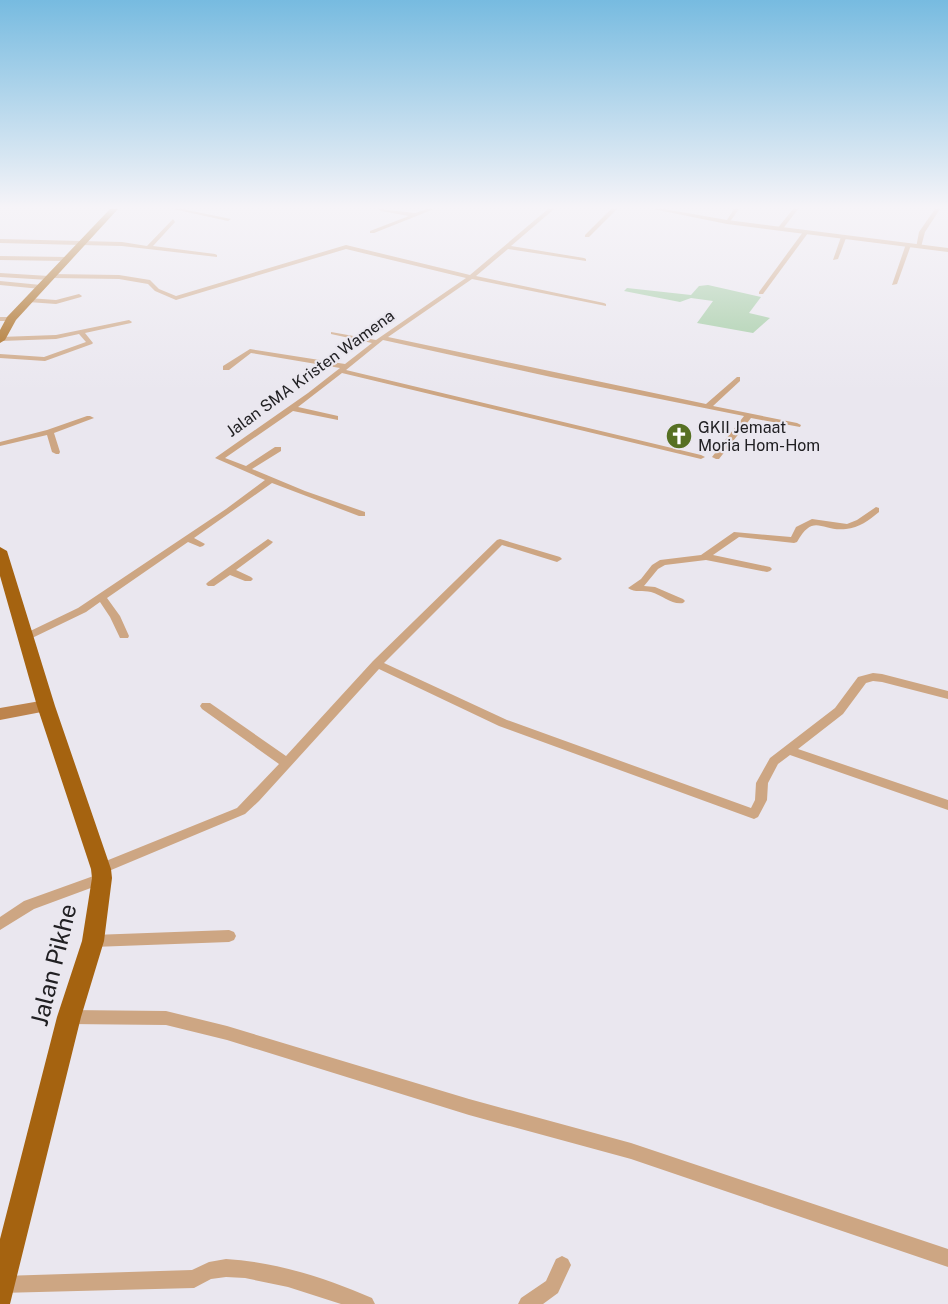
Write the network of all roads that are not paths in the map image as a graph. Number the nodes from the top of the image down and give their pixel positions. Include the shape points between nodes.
1 (57, 270) edge
2 (270, 270) edge
3 (441, 270) edge
4 (479, 270) edge
5 (777, 270) edge
6 (899, 270) edge
7 (0, 275) edge
8 (51, 277) junction
9 (471, 277) junction
10 (0, 283) edge
11 (894, 284) dead end
12 (41, 287) junction
13 (760, 293) dead end
14 (79, 296) dead end
15 (28, 300) junction
16 (604, 304) dead end
17 (11, 319) junction
18 (0, 320) edge
19 (129, 322) dead end
20 (81, 333) junction
21 (333, 333) dead end
22 (2, 335) edge
23 (380, 340) junction
24 (0, 356) edge
25 (226, 368) dead end
26 (344, 369) junction
27 (738, 379) dead end
28 (707, 407) junction
29 (290, 408) junction
30 (749, 415) junction
31 (90, 418) dead end
32 (335, 418) dead end
33 (797, 425) dead end
34 (50, 432) junction
35 (0, 444) edge
36 (278, 449) dead end
37 (56, 452) dead end
38 (701, 457) dead end
39 (716, 457) dead end
40 (247, 469) junction
41 (271, 480) junction
42 (876, 510) dead end
43 (362, 514) dead end
44 (188, 539) junction
45 (268, 542) dead end
46 (200, 544) dead end
47 (0, 551) edge
48 (706, 557) junction
49 (556, 559) dead end
50 (767, 569) dead end
51 (230, 571) junction
52 (249, 579) dead end
53 (211, 584) dead end
54 (101, 597) junction
55 (680, 601) dead end
56 (124, 636) dead end
57 (26, 637) junction
58 (377, 664) junction
59 (948, 695) edge
60 (45, 702) junction
61 (206, 706) dead end
62 (0, 707) edge
63 (0, 714) edge
64 (790, 751) junction
65 (287, 763) junction
66 (948, 806) edge
67 (102, 873) junction
68 (0, 924) edge
69 (229, 936) dead end
70 (93, 941) junction
71 (69, 1017) junction
72 (948, 1258) edge
73 (562, 1265) dead end
74 (1, 1290) edge
75 (366, 1304) edge
76 (527, 1304) edge

1 - 8 highway
2 - 8 street via 176,298 150,282 119,277
3 - 9 street
4 - 9 street, Jalan SMA Kristen Wamena
5 - 13 street
6 - 11 street
7 - 8 street
8 - 12 highway
9 - 16 street
9 - 23 street, Jalan SMA Kristen Wamena
10 - 12 street
12 - 15 highway
14 - 15 street via 56,302
15 - 17 highway
17 - 18 street
17 - 22 highway
19 - 20 street
20 - 22 street
20 - 24 street via 90,344 45,359
21 - 23 street
23 - 26 street, Jalan SMA Kristen Wamena
23 - 28 street
25 - 26 street via 250,351
26 - 29 street, Jalan SMA Kristen Wamena
26 - 38 street
27 - 28 street
28 - 30 street
29 - 32 street
29 - 40 street, Jalan SMA Kristen Wamena via 219,458
30 - 33 street
30 - 39 street
31 - 34 street
34 - 35 street
34 - 37 street
36 - 40 street
40 - 41 street, Jalan SMA Kristen Wamena
41 - 43 street, Jalan SMA Kristen Wamena
41 - 44 street
42 - 48 street via 845,529 815,521 800,529 795,540 737,534
44 - 46 street
44 - 54 street
45 - 51 street
47 - 57 highway, Jalan Pikhe
48 - 50 street
48 - 55 street via 663,562 633,588 652,590
49 - 58 street via 500,542
51 - 52 street
51 - 53 street
54 - 56 street
54 - 57 street
57 - 60 highway, Jalan Pikhe
58 - 64 street via 503,723 754,814 762,783 774,762
58 - 65 street
59 - 64 street via 882,678 867,678 839,711
60 - 62 main road
60 - 63 main road
60 - 67 highway, Jalan Pikhe
61 - 65 street
64 - 66 street
65 - 67 street via 241,811
67 - 68 street via 29,905
67 - 70 highway, Jalan Pikhe
69 - 70 street
70 - 71 highway, Jalan Pikhe
71 - 72 street via 166,1018 227,1033 631,1151
71 - 74 highway, Jalan Pikhe
73 - 76 street via 552,1287
74 - 75 street via 194,1279 210,1270 241,1268

